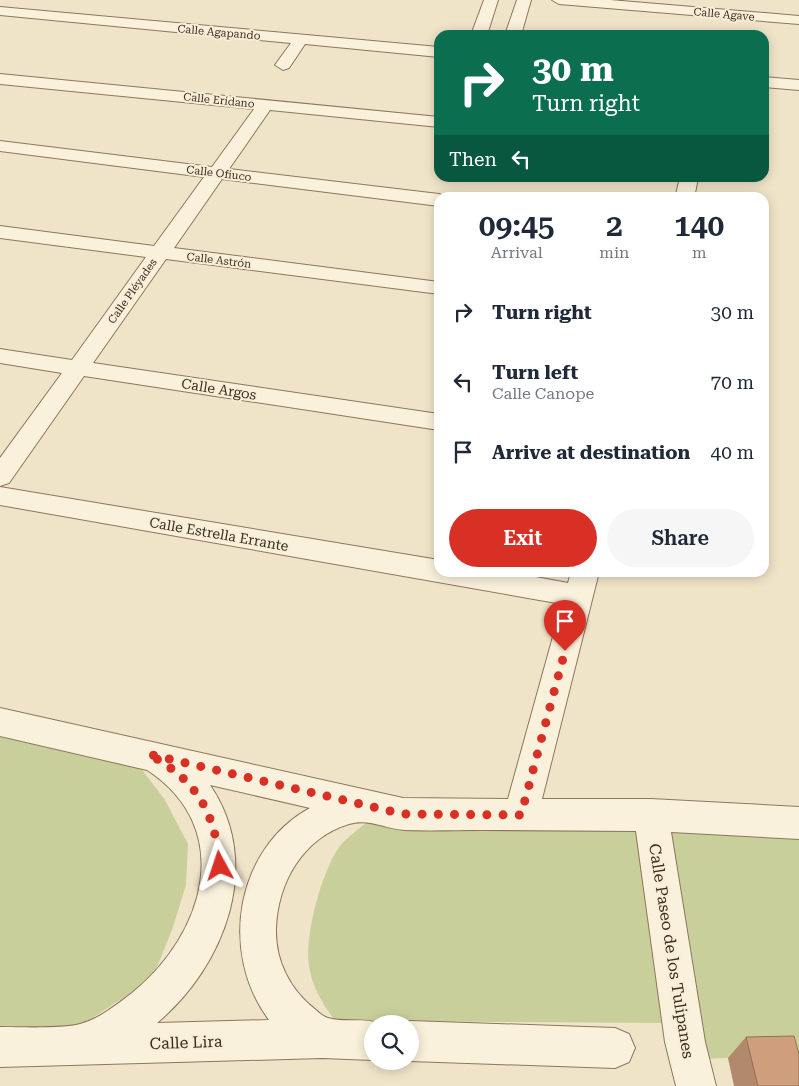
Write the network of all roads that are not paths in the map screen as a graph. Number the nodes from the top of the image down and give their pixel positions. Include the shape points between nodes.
1 (491, 0) edge
2 (524, 0) edge
3 (560, 0) edge
4 (0, 12) edge
5 (799, 20) edge
6 (480, 30) edge
7 (515, 30) edge
8 (302, 39) junction
9 (434, 52) edge
10 (283, 65) dead end
11 (0, 79) edge
12 (769, 82) edge
13 (799, 85) edge
14 (265, 105) junction
15 (434, 122) edge
16 (0, 146) edge
17 (216, 173) junction
18 (434, 199) edge
19 (0, 232) edge
20 (160, 252) junction
21 (434, 287) edge
22 (0, 356) edge
23 (77, 368) junction
24 (434, 421) edge
25 (0, 477) edge
26 (0, 496) edge
27 (434, 570) edge
28 (502, 577) edge
29 (582, 584) edge
30 (0, 722) edge
31 (148, 754) junction
32 (367, 804) junction
33 (521, 815) junction
34 (651, 815) junction
35 (799, 823) edge
36 (322, 1038) junction
37 (364, 1040) edge
38 (419, 1041) edge
39 (0, 1046) edge
40 (75, 1046) junction
41 (615, 1048) dead end
42 (696, 1086) edge

1 - 6 street
2 - 7 street
3 - 5 street, Calle Agave
4 - 8 street, Calle Agapando
8 - 9 street, Calle Agapando
8 - 10 street
11 - 14 street, Calle Erídano
12 - 13 street
14 - 15 street, Calle Erídano
14 - 17 street, Calle Pléyades
16 - 17 street, Calle Ofiuco
17 - 18 street, Calle Ofiuco
17 - 20 street, Calle Pléyades
19 - 20 street, Calle Astrón
20 - 21 street, Calle Astrón
20 - 23 street, Calle Pléyades
22 - 23 street, Calle Argos
23 - 24 street, Calle Argos
23 - 25 street, Calle Pléyades
26 - 27 street, Calle Estrella Errante
28 - 29 street
29 - 33 street
30 - 31 street
31 - 32 street
31 - 40 street via 186,779 211,818 220,866 216,893 197,947 158,996 105,1034
32 - 33 street via 403,814
32 - 36 street via 344,809 302,833 271,871 262,894 258,948 266,975 279,1001 298,1022
33 - 34 street
34 - 35 street
34 - 42 street, Calle Paseo de los Tulipanes via 685,1042
36 - 37 street, Calle Lira
36 - 40 street, Calle Lira
38 - 41 street
39 - 40 street, Calle Lira

